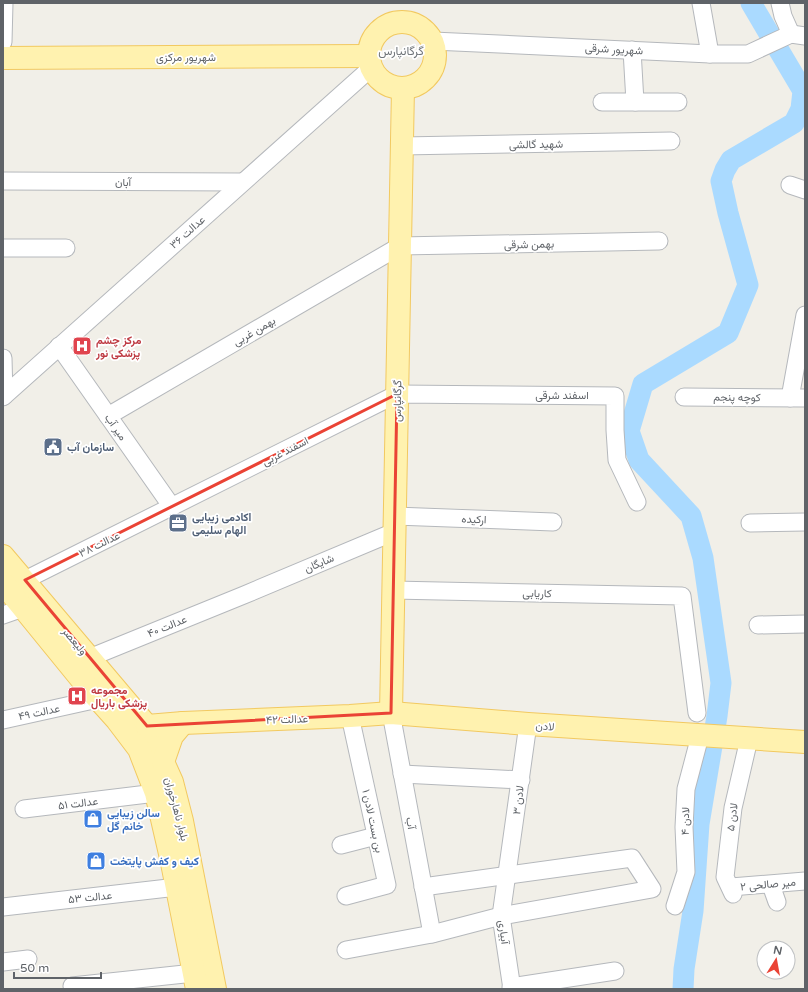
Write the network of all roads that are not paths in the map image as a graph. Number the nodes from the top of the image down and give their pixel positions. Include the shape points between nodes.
1 (4, 3) edge
2 (701, 3) edge
3 (780, 3) edge
4 (401, 12) edge
5 (798, 35) edge
6 (433, 41) junction
7 (3, 42) edge
8 (632, 50) junction
9 (710, 54) junction
10 (3, 58) edge
11 (370, 62) junction
12 (403, 88) junction
13 (602, 102) dead end
14 (635, 102) junction
15 (678, 102) dead end
16 (671, 141) dead end
17 (402, 146) junction
18 (3, 181) edge
19 (242, 182) junction
20 (659, 242) dead end
21 (400, 246) junction
22 (3, 248) edge
23 (66, 248) dead end
24 (805, 315) edge
25 (59, 346) junction
26 (3, 358) edge
27 (397, 394) junction
28 (4, 396) edge
29 (684, 397) dead end
30 (798, 398) edge
31 (108, 416) junction
32 (637, 502) dead end
33 (172, 507) junction
34 (553, 522) dead end
35 (805, 522) edge
36 (750, 523) dead end
37 (394, 524) junction
38 (3, 556) edge
39 (25, 580) junction
40 (3, 583) edge
41 (393, 590) junction
42 (244, 595) joint
43 (23, 608) junction
44 (3, 615) edge
45 (805, 624) edge
46 (758, 625) dead end
47 (89, 658) junction
48 (98, 699) junction
49 (390, 713) junction
50 (697, 713) dead end
51 (350, 716) junction
52 (3, 720) edge
53 (183, 723) junction
54 (528, 724) junction
55 (147, 726) junction
56 (700, 736) junction
57 (743, 739) junction
58 (805, 742) edge
59 (139, 749) joint
60 (163, 762) junction
61 (402, 774) junction
62 (521, 780) junction
63 (156, 793) junction
64 (24, 809) dead end
65 (376, 836) junction
66 (341, 845) dead end
67 (507, 875) junction
68 (805, 881) edge
69 (771, 885) junction
70 (177, 887) junction
71 (423, 887) junction
72 (732, 891) joint
73 (346, 896) dead end
74 (777, 902) dead end
75 (675, 906) dead end
76 (3, 907) edge
77 (502, 916) junction
78 (432, 934) junction
79 (346, 950) dead end
80 (28, 959) dead end
81 (3, 962) edge
82 (615, 971) dead end
83 (195, 981) edge
84 (556, 985) edge
85 (72, 986) dead end
86 (511, 988) edge
87 (215, 989) edge

1 - 7 street
2 - 9 street
3 - 5 street via 783,16
4 - 6 main road via 425,30
4 - 11 main road via 378,32 370,43
5 - 9 street, شهریور شرقی via 748,54
6 - 8 street, شهریور شرقی
6 - 12 main road via 436,54 434,66 427,78 416,85
8 - 9 street, شهریور شرقی
8 - 14 street
10 - 11 main road, شهریور مرکزی
11 - 12 main road via 379,79 390,86
11 - 19 street, عدالت ۳۶
12 - 17 main road, گرگانپارس
13 - 14 street
14 - 15 street
16 - 17 street, شهید گالشی
17 - 21 main road, گرگانپارس
18 - 19 street, آبان
19 - 25 street, عدالت ۳۶
20 - 21 street, بهمن شرقی
21 - 27 main road, گرگانپارس
21 - 31 street, بهمن غربی
22 - 23 street
24 - 30 street
25 - 28 street, عدالت ۳۶
25 - 31 street, میر آب
26 - 28 street
27 - 32 street, اسفند شرقی via 615,396 617,460
27 - 33 street, اسفند غربی
27 - 37 main road, گرگانپارس
29 - 30 street, کوچه پنجم
31 - 33 street, میر آب
33 - 39 street, عدالت ۳۸
34 - 37 street, ارکیده
35 - 36 street
37 - 41 main road, گرگانپارس
37 - 42 street, شایگان
38 - 39 main road, ولیعصر
39 - 47 main road, ولیعصر
40 - 43 main road, ولیعصر
41 - 49 main road, گرگانپارس
41 - 50 street, کاریابی via 682,596
42 - 47 street, عدالت ۴۰
43 - 44 street
43 - 48 main road, ولیعصر
45 - 46 street
47 - 55 main road, ولیعصر
48 - 52 street, عدالت ۴۹
48 - 59 main road, ولیعصر
49 - 51 main road, عدالت ۴۲
49 - 54 main road, لادن
49 - 61 street, آب
51 - 53 main road, عدالت ۴۲
51 - 65 street, ۱ بن بست لادن
53 - 55 main road, عدالت ۴۲
53 - 60 main road via 172,736
54 - 56 main road, لادن
54 - 62 street, ۳ لادن
55 - 60 main road, بلوار ناهارخوران
56 - 57 main road, لادن
56 - 75 street, ۴ لادن via 686,788 686,872
57 - 58 main road
57 - 72 street, ۵ لادن via 725,877
59 - 63 main road, بلوار ناهارخوران
60 - 87 main road, بلوار ناهارخوران via 172,782 182,821
61 - 62 street
61 - 71 street, آب
62 - 67 street, ۳ لادن
63 - 64 street, عدالت ۵۱
63 - 70 main road, بلوار ناهارخوران
65 - 66 street
65 - 73 street, ۱ بن بست لادن via 387,885
67 - 71 street
67 - 77 street, آبیاری
67 - 77 street via 632,858 652,890
68 - 69 street, ۲ میر صالحی
69 - 72 street, ۲ میر صالحی
69 - 74 street
70 - 76 street, عدالت ۵۳
70 - 83 main road, بلوار ناهارخوران
71 - 78 street, آب
77 - 78 street
77 - 86 street, آبیاری
78 - 79 street
80 - 81 street
82 - 84 street
83 - 85 street
84 - 86 street

